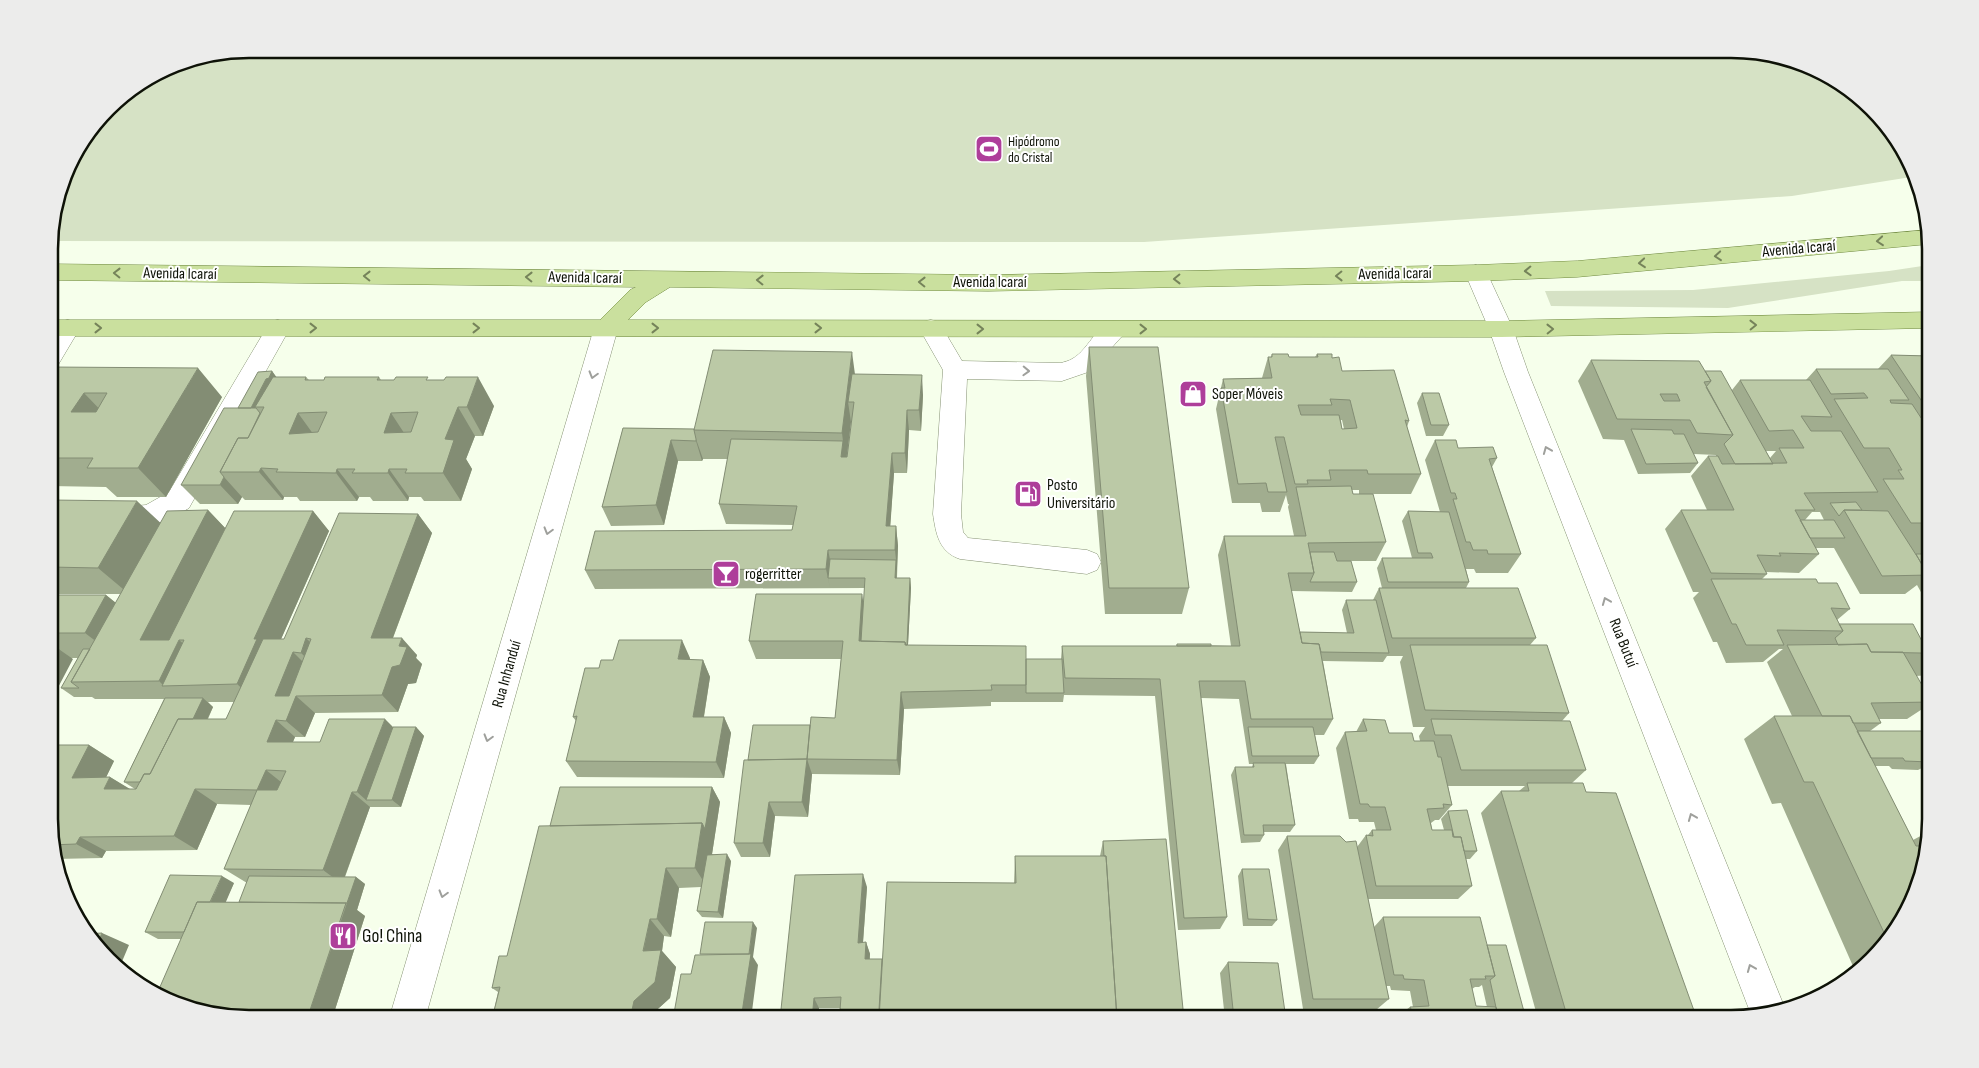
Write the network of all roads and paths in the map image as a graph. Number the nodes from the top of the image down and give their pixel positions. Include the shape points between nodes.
1 (1921, 238) edge
2 (58, 272) edge
3 (1476, 273) junction
4 (666, 279) junction
5 (1922, 320) edge
6 (59, 328) edge
7 (278, 328) junction
8 (606, 328) junction
9 (931, 328) junction
10 (1115, 329) junction
11 (1501, 329) junction
12 (955, 370) junction
13 (88, 518) edge
14 (1087, 562) dead end
15 (1766, 1007) edge
16 (410, 1010) edge

1 -> 3 main road, Avenida Icaraí via 1577,269
4 -> 2 main road, Avenida Icaraí
3 -> 4 main road, Avenida Icaraí via 988,283
3 - 11 street, Rua Butuí
4 - 8 main road via 638,296
11 -> 5 main road
6 -> 7 main road
7 -> 8 main road
7 - 13 street via 179,500 159,513 136,519
8 -> 9 main road
8 -> 16 street, Rua Inhanduí
9 -> 10 main road
9 - 12 street
10 -> 11 main road
12 -> 10 street via 1062,372 1082,365
15 -> 11 street, Rua Butuí
12 - 14 street via 947,514 950,536 960,548

